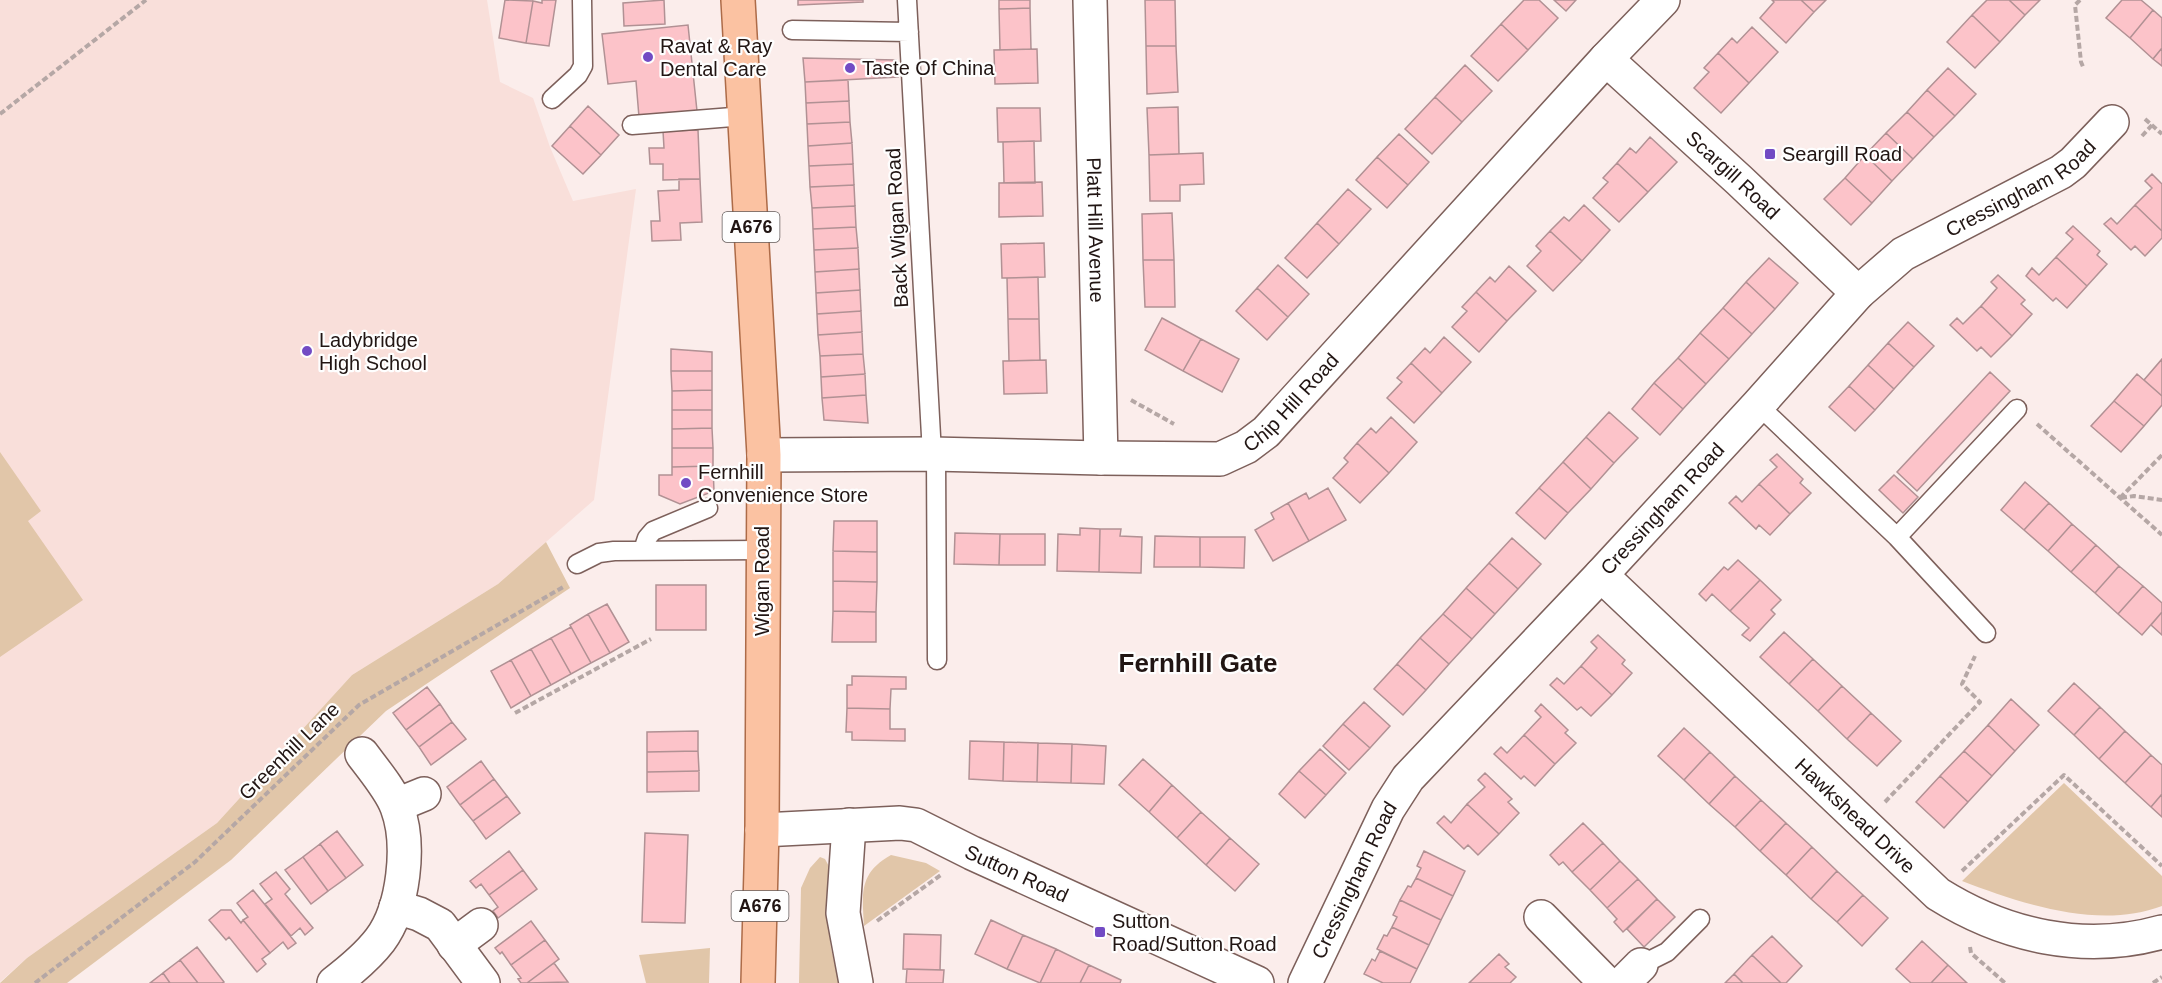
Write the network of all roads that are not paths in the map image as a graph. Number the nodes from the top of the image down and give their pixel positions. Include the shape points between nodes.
1 (582, 0) edge
2 (738, 0) edge
3 (907, 0) edge
4 (1090, 0) edge
5 (1663, 0) edge
6 (792, 30) dead end
7 (909, 32) junction
8 (1606, 59) junction
9 (552, 99) dead end
10 (745, 116) junction
11 (2112, 122) dead end
12 (632, 125) dead end
13 (1858, 293) junction
14 (1758, 405) junction
15 (2017, 409) road end
16 (934, 454) junction
17 (764, 455) junction
18 (1101, 458) junction
19 (708, 508) dead end
20 (1897, 537) junction
21 (643, 550) junction
22 (762, 550) junction
23 (577, 564) road end
24 (1601, 575) junction
25 (1986, 633) road end
26 (937, 660) dead end
27 (362, 754) dead end
28 (849, 825) junction
29 (762, 830) junction
30 (396, 907) junction
31 (1541, 917) dead end
32 (1700, 920) dead end
33 (481, 925) dead end
34 (2162, 932) edge
35 (454, 945) junction
36 (1632, 974) edge
37 (334, 983) edge
38 (483, 983) edge
39 (758, 983) edge
40 (856, 983) edge
41 (1257, 983) edge
42 (1305, 983) edge
43 (1606, 983) edge

1 - 9 lane via 583,66
2 - 10 main road, Wigan Road / A676
3 - 7 lane, Back Wigan Road
4 - 18 street, Platt Hill Avenue
5 - 8 street, Chip Hill Road
6 - 7 lane
7 - 16 lane, Back Wigan Road
8 - 13 street, Scargill Road
8 - 18 street, Chip Hill Road via 1266,432 1220,459
10 - 12 lane
10 - 17 main road, Wigan Road / A676
11 - 13 street, Cressingham Road via 2061,172 1903,254
13 - 14 street, Cressingham Road
14 - 20 lane
14 - 24 street, Cressingham Road
15 - 20 lane
16 - 17 street, Chip Hill Road
16 - 18 street, Chip Hill Road
16 - 26 lane, Back Wigan Road
17 - 22 main road, Wigan Road / A676
19 - 21 lane via 653,531
20 - 25 lane
21 - 22 lane
21 - 23 lane via 599,553
22 - 29 main road, Wigan Road / A676
24 - 34 street, Hawkshead Drive via 1938,894 1993,924 2049,938 2118,941
24 - 42 street, Cressingham Road via 1408,778 1388,809
27 - 30 street via 410,799 403,825 404,872
28 - 29 street, Sutton Road
28 - 40 street via 843,913
28 - 41 street, Sutton Road via 916,825
29 - 39 main road, Wigan Road / A676
30 - 35 street via 440,925
30 - 37 street via 382,938 360,963
31 - 43 street
32 - 36 lane via 1667,952
33 - 35 street
35 - 38 street

